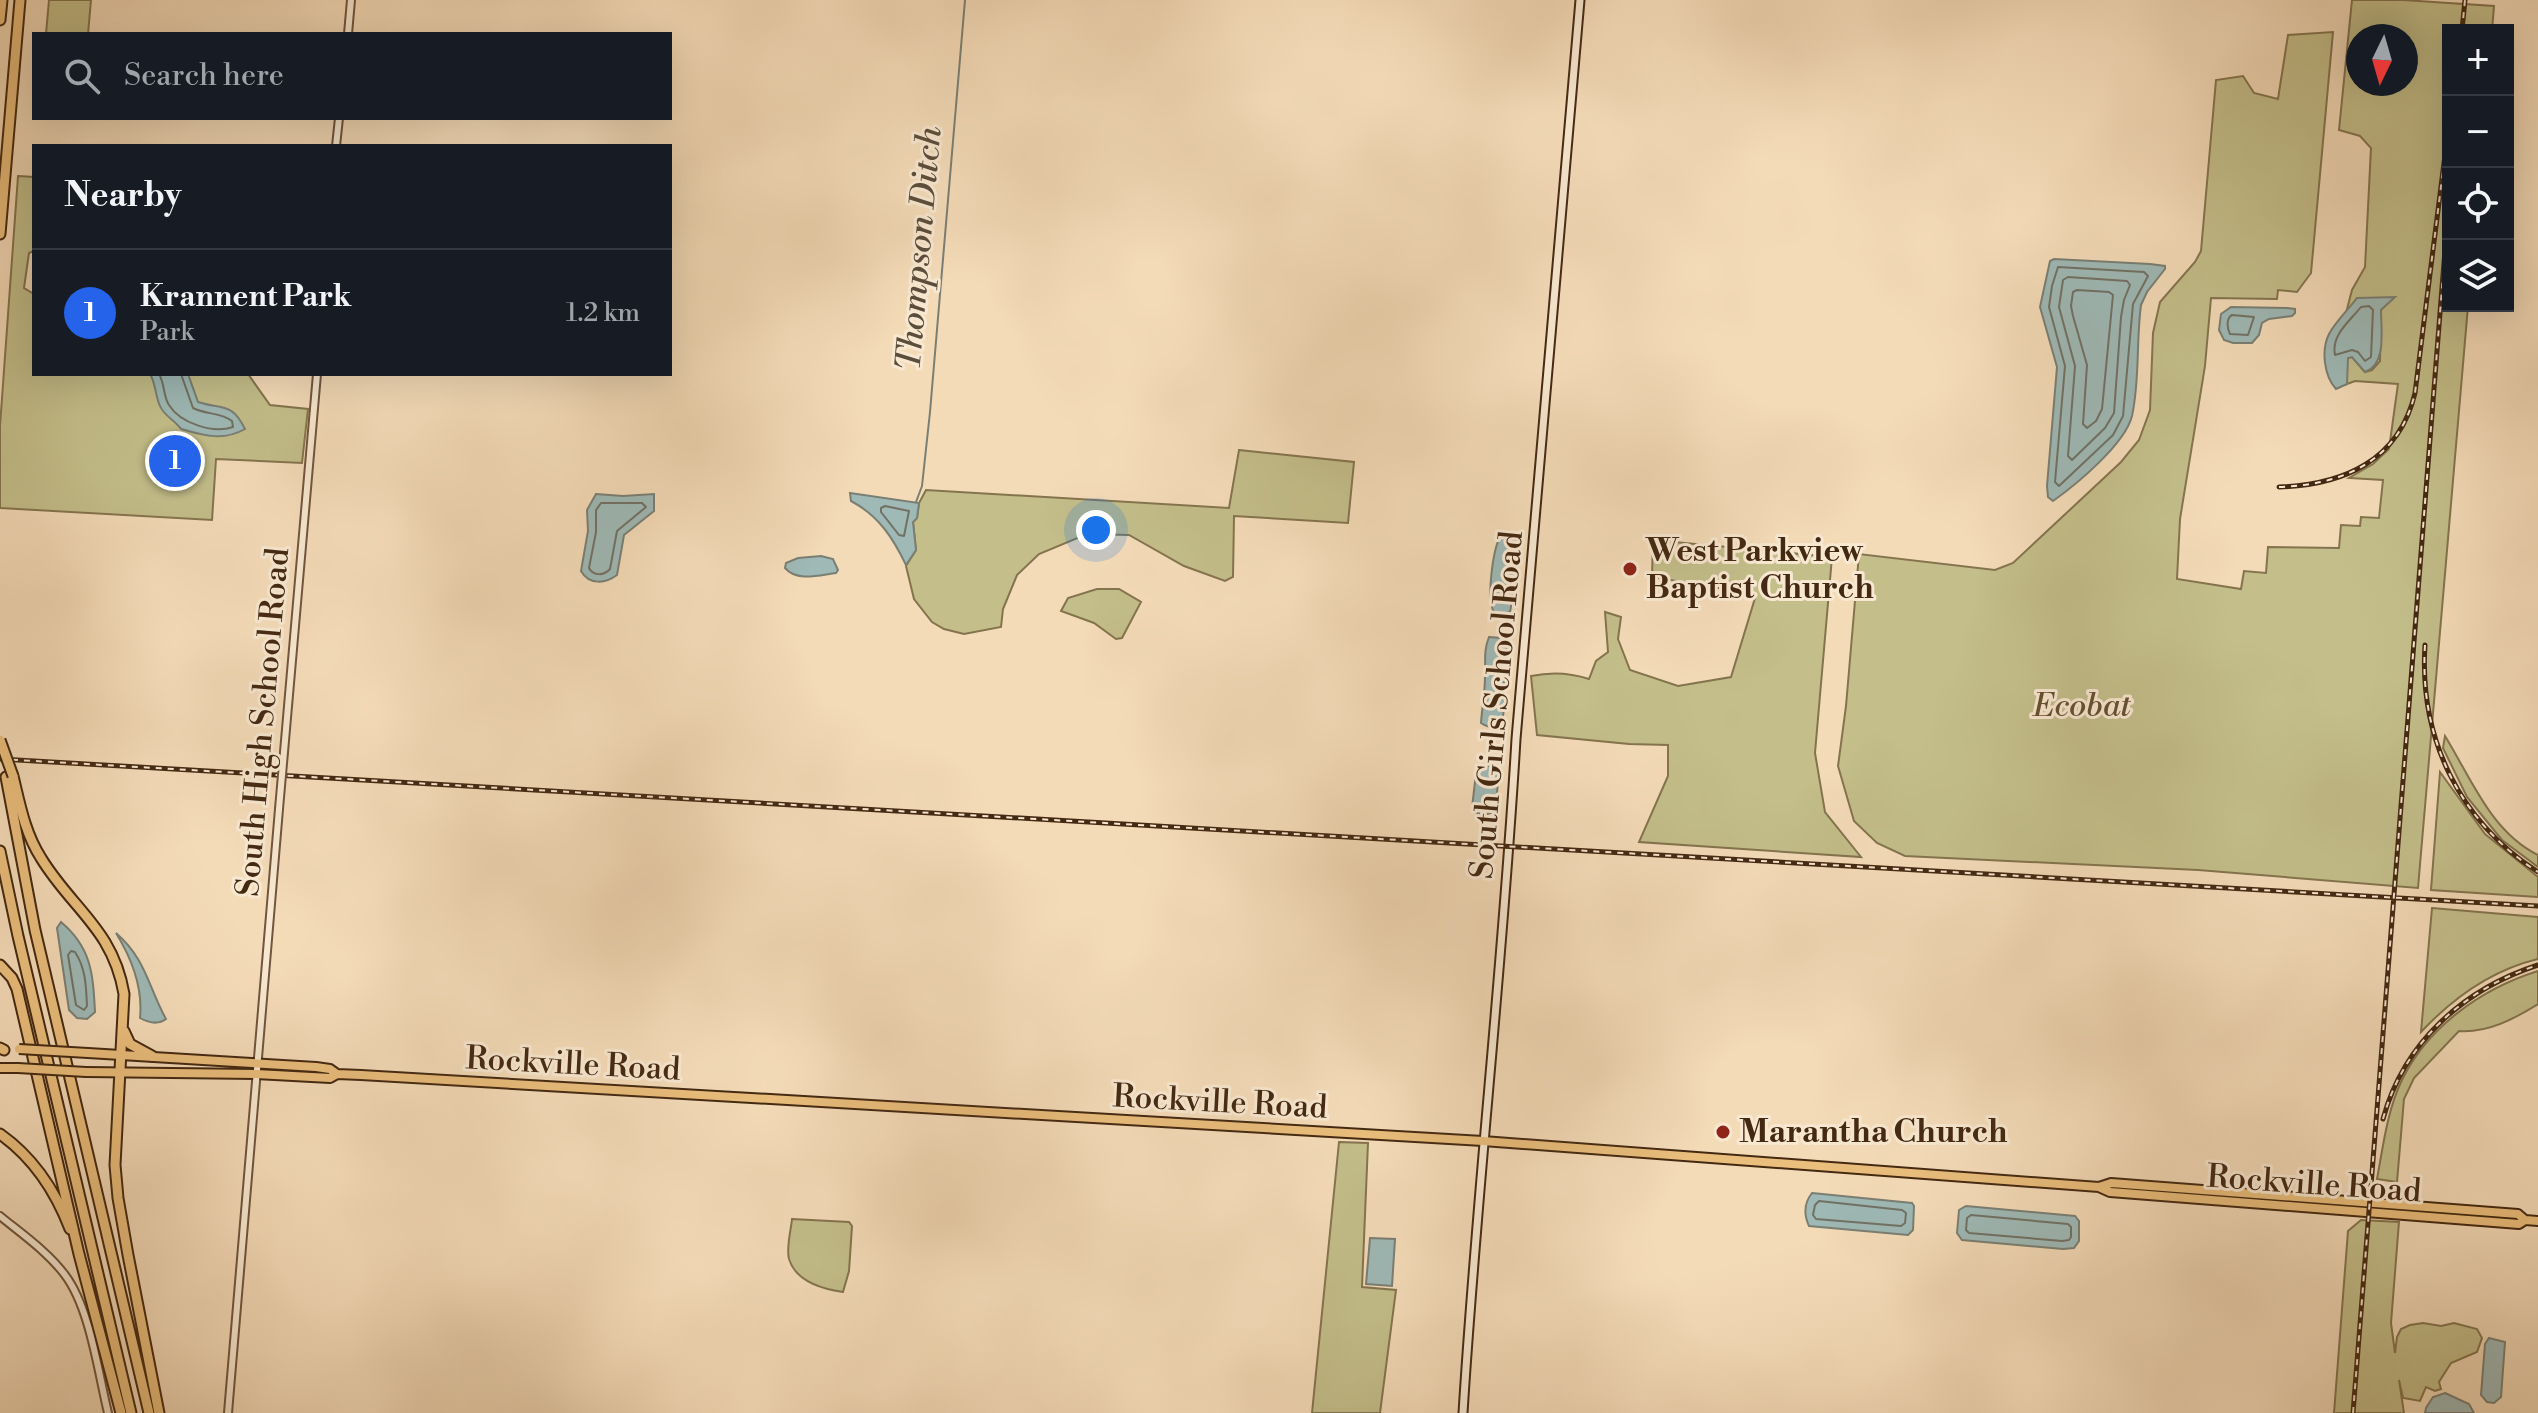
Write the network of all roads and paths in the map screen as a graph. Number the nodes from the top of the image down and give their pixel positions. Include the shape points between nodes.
1 (2, 0) edge
2 (20, 0) edge
3 (351, 0) edge
4 (1580, 0) edge
5 (0, 20) edge
6 (348, 32) edge
7 (339, 120) edge
8 (336, 144) edge
9 (0, 234) edge
10 (317, 376) edge
11 (0, 738) edge
12 (9, 776) junction
13 (0, 851) edge
14 (0, 965) edge
15 (122, 1024) junction
16 (1, 1049) edge
17 (121, 1054) junction
18 (152, 1056) junction
19 (257, 1063) junction
20 (0, 1068) edge
21 (119, 1073) junction
22 (256, 1074) junction
23 (337, 1074) junction
24 (0, 1134) edge
25 (1483, 1141) junction
26 (0, 1216) edge
27 (2538, 1221) edge
28 (79, 1254) junction
29 (108, 1413) edge
30 (121, 1413) edge
31 (131, 1413) edge
32 (149, 1413) edge
33 (159, 1413) edge
34 (228, 1413) edge
35 (1463, 1413) edge

1 - 5 highway
2 - 9 highway
3 - 6 street
4 - 25 main road, South Girls School Road
7 - 8 street
10 - 19 street, South High School Road, bridge
11 - 12 highway, bridge
12 - 15 highway via 41,859 98,929 118,967 124,994
12 - 32 highway via 30,909
13 - 31 highway
14 - 28 highway via 17,989
15 - 17 highway
15 - 18 highway via 130,1044
16 - 17 main road, Rockville Road, bridge
17 - 18 main road, Rockville Road
17 - 21 highway
18 - 19 main road, Rockville Road
19 - 22 street, South High School Road
19 - 23 main road, Rockville Road via 316,1067
20 - 21 main road, Rockville Road, bridge
21 - 22 main road, Rockville Road
21 - 33 highway via 118,1198
22 - 23 main road, Rockville Road
22 - 34 street, South High School Road
23 - 25 main road, Rockville Road
24 - 28 highway via 47,1180
25 - 27 main road, Rockville Road via 2366,1202 2518,1214
25 - 35 main road, South Girls School Road
26 - 29 street via 50,1258 74,1288
28 - 30 highway

